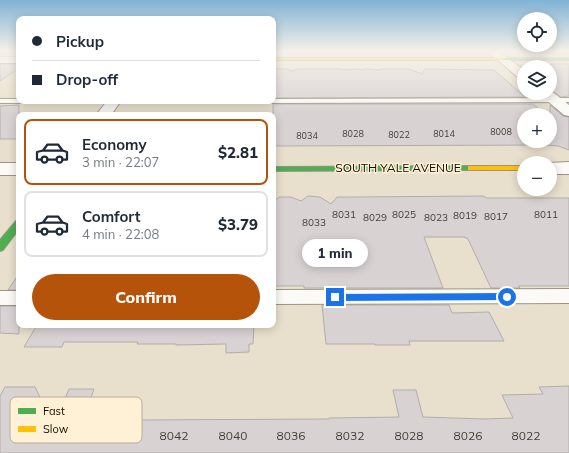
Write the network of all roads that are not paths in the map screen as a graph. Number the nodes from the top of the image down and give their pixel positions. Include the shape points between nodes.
1 (517, 97) edge
2 (557, 98) edge
3 (553, 100) edge
4 (569, 100) edge
5 (0, 101) edge
6 (16, 101) edge
7 (276, 101) edge
8 (112, 104) edge
9 (105, 112) edge
10 (569, 112) edge
11 (517, 168) edge
12 (557, 168) edge
13 (569, 168) edge
14 (0, 169) edge
15 (16, 169) edge
16 (276, 169) edge
17 (16, 227) edge
18 (0, 247) edge
19 (569, 296) edge
20 (0, 298) edge
21 (16, 298) edge
22 (276, 298) edge

1 - 7 lane
2 - 4 lane
3 - 10 street
5 - 6 lane
8 - 9 street
11 - 16 street, SOUTH YALE AVENUE
12 - 13 street
14 - 15 street
17 - 18 street
19 - 22 lane
20 - 21 lane

